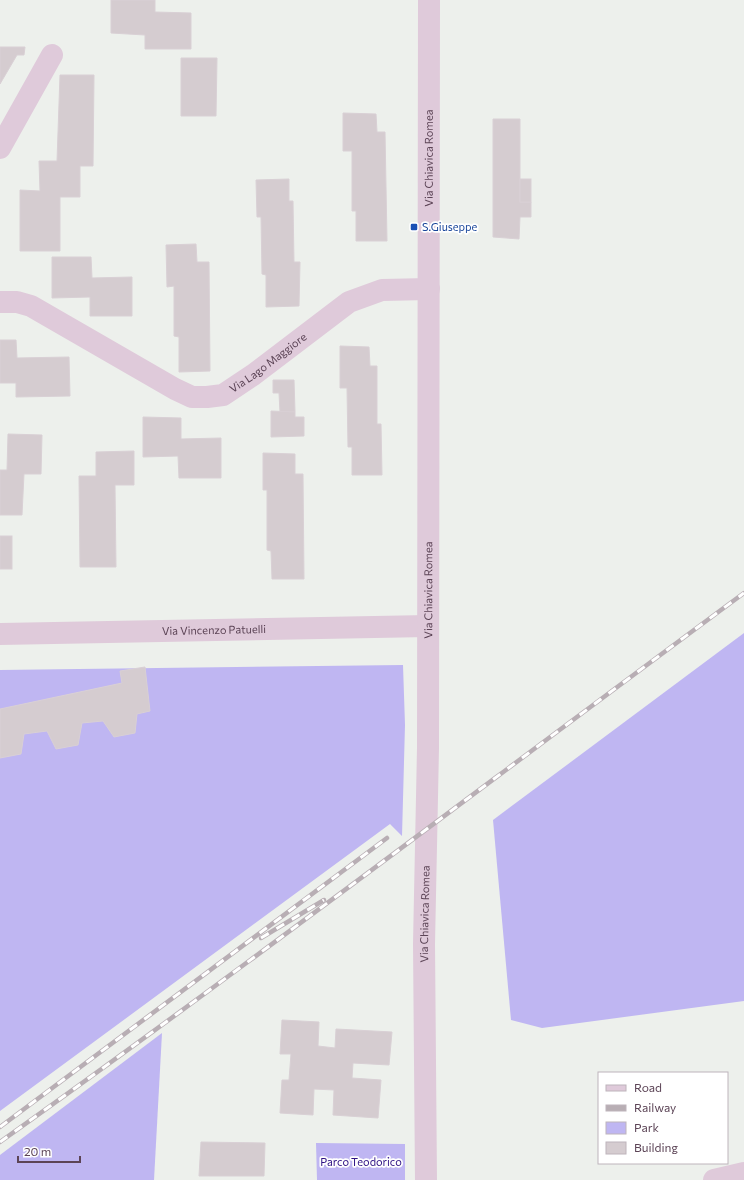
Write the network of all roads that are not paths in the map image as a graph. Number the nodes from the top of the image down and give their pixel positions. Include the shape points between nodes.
1 (429, 0) edge
2 (52, 56) dead end
3 (0, 148) edge
4 (429, 290) junction
5 (0, 302) edge
6 (428, 626) junction
7 (0, 634) edge
8 (744, 1173) edge
9 (426, 1180) edge
10 (714, 1180) edge

1 - 4 street, Via Chiavica Romea
2 - 3 street
4 - 5 street, Via Lago Maggiore via 382,290 348,302 253,375 223,395 207,398 192,397 175,390 31,306 17,302
4 - 6 street, Via Chiavica Romea
6 - 7 street, Via Vincenzo Patuelli
6 - 9 street, Via Chiavica Romea via 424,944
8 - 10 street

